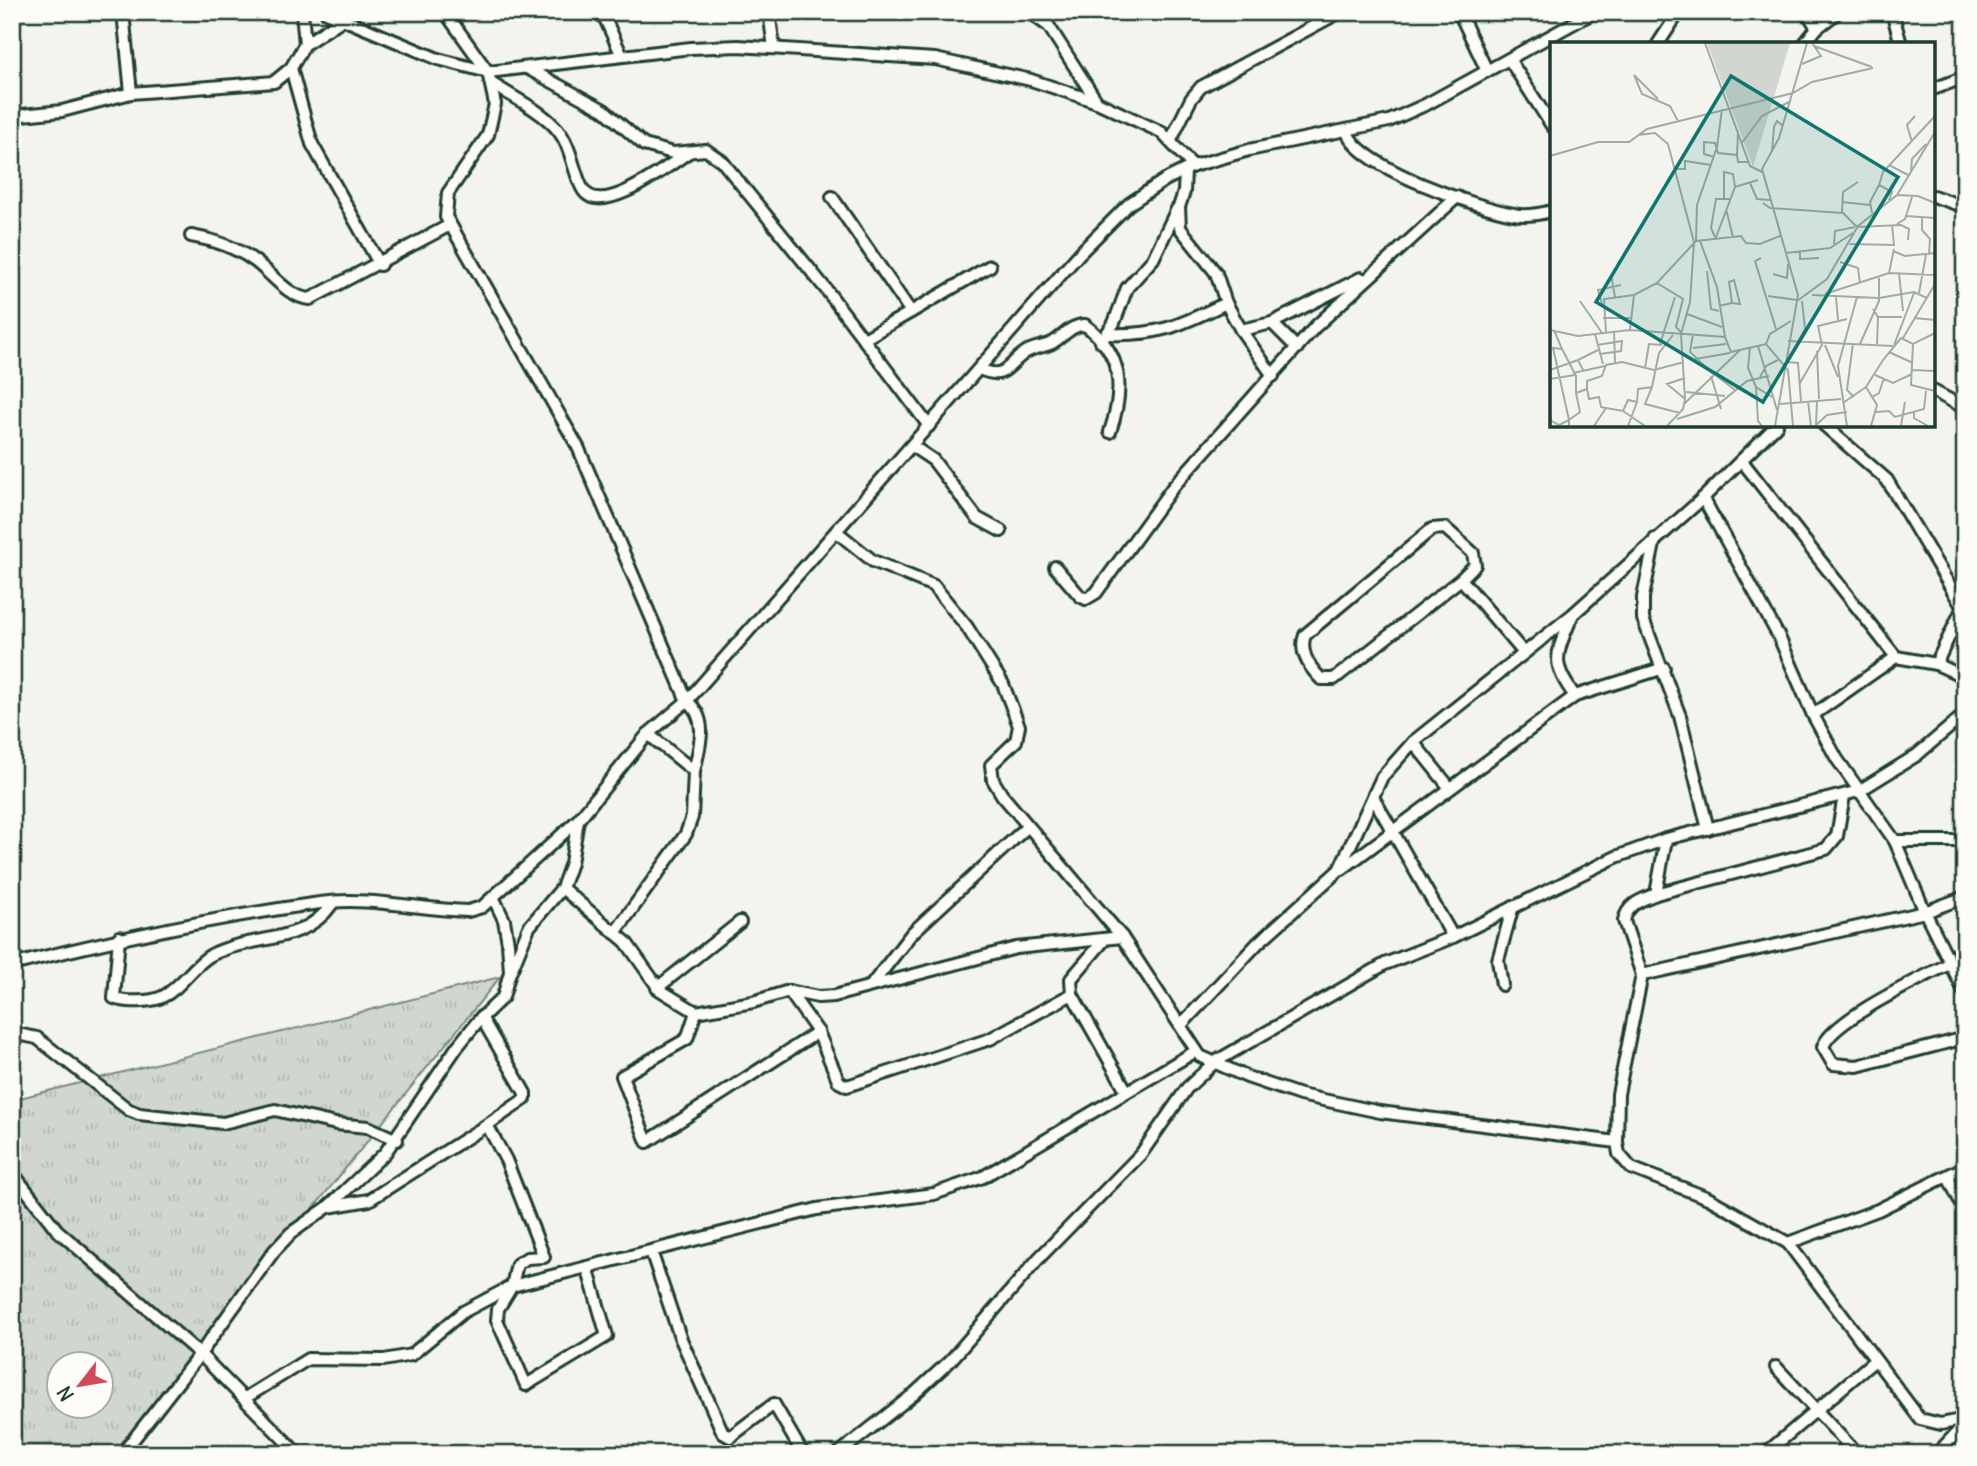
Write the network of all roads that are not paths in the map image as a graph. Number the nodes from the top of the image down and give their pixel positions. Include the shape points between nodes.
1 (123, 12) edge
2 (302, 12) edge
3 (326, 12) edge
4 (445, 12) edge
5 (602, 12) edge
6 (769, 12) edge
7 (1029, 12) edge
8 (1044, 12) edge
9 (1340, 12) edge
10 (1459, 12) edge
11 (1594, 12) edge
12 (1679, 12) edge
13 (1807, 12) edge
14 (1838, 12) edge
15 (1892, 12) edge
16 (342, 19) junction
17 (1048, 25) junction
18 (1817, 28) junction
19 (1659, 42) edge
20 (1806, 42) edge
21 (1900, 42) edge
22 (305, 44) junction
23 (774, 48) junction
24 (622, 56) junction
25 (1508, 59) junction
26 (290, 68) junction
27 (527, 68) junction
28 (1486, 71) junction
29 (489, 77) junction
30 (1965, 77) edge
31 (1935, 87) edge
32 (131, 93) junction
33 (1097, 102) junction
34 (12, 116) edge
35 (1550, 123) edge
36 (1347, 131) junction
37 (1171, 140) junction
38 (691, 151) junction
39 (1189, 169) junction
40 (832, 197) dead end
41 (1457, 197) junction
42 (1935, 197) edge
43 (1178, 207) junction
44 (1965, 207) edge
45 (1550, 211) edge
46 (450, 225) junction
47 (191, 236) dead end
48 (380, 264) junction
49 (990, 266) dead end
50 (1373, 271) junction
51 (1226, 303) junction
52 (911, 312) junction
53 (1272, 323) junction
54 (1241, 330) junction
55 (1105, 338) junction
56 (864, 339) junction
57 (1297, 348) junction
58 (979, 369) junction
59 (1273, 376) junction
60 (1935, 392) edge
61 (1965, 408) edge
62 (929, 426) junction
63 (1775, 427) edge
64 (1826, 427) edge
65 (1110, 432) dead end
66 (912, 446) junction
67 (1742, 460) junction
68 (1703, 498) junction
69 (1001, 531) dead end
70 (837, 532) junction
71 (1655, 539) junction
72 (1055, 568) dead end
73 (1461, 579) junction
74 (1964, 605) edge
75 (1572, 615) junction
76 (1524, 653) junction
77 (1896, 657) junction
78 (1936, 664) junction
79 (1664, 668) junction
80 (1965, 677) edge
81 (1575, 696) junction
82 (687, 701) junction
83 (1965, 714) edge
84 (1813, 715) junction
85 (648, 734) junction
86 (1413, 742) junction
87 (694, 771) junction
88 (1450, 788) junction
89 (1859, 792) junction
90 (1844, 796) junction
91 (1373, 797) junction
92 (578, 820) junction
93 (1027, 827) junction
94 (1707, 829) junction
95 (1393, 833) junction
96 (1666, 839) junction
97 (1895, 841) junction
98 (1965, 841) edge
99 (1339, 870) junction
100 (562, 888) junction
101 (1656, 894) junction
102 (1965, 897) edge
103 (494, 899) junction
104 (332, 904) junction
105 (1513, 906) junction
106 (1925, 912) junction
107 (740, 922) dead end
108 (615, 933) junction
109 (119, 937) junction
110 (1122, 937) junction
111 (1453, 937) junction
112 (1105, 939) junction
113 (1951, 963) junction
114 (12, 965) edge
115 (510, 972) junction
116 (1642, 975) junction
117 (873, 983) junction
118 (1502, 985) dead end
119 (657, 988) junction
120 (789, 991) junction
121 (1965, 993) edge
122 (1072, 994) junction
123 (696, 1012) junction
124 (481, 1017) junction
125 (1182, 1024) junction
126 (818, 1032) junction
127 (12, 1033) edge
128 (1965, 1038) edge
129 (1196, 1051) junction
130 (1214, 1062) junction
131 (1126, 1090) junction
132 (487, 1125) junction
133 (397, 1140) junction
134 (1617, 1142) junction
135 (1965, 1167) edge
136 (12, 1172) edge
137 (1948, 1177) junction
138 (328, 1207) junction
139 (1965, 1212) edge
140 (1788, 1243) junction
141 (652, 1251) junction
142 (544, 1257) junction
143 (587, 1267) junction
144 (554, 1277) junction
145 (512, 1286) junction
146 (200, 1354) junction
147 (1875, 1360) junction
148 (1776, 1367) dead end
149 (245, 1398) junction
150 (1816, 1410) junction
151 (1965, 1419) edge
152 (1965, 1424) edge
153 (122, 1454) edge
154 (298, 1454) edge
155 (803, 1454) edge
156 (838, 1454) edge
157 (1765, 1454) edge
158 (1857, 1454) edge
159 (1937, 1454) edge

1 - 32 street
2 - 22 street
3 - 16 street
4 - 29 street
5 - 24 street
6 - 23 street
7 - 17 street
8 - 17 street
9 - 37 street via 1201,88
10 - 28 street
11 - 25 street
12 - 19 street
13 - 18 street
14 - 18 street
15 - 21 street
16 - 22 street
16 - 29 street
17 - 33 street
18 - 20 street
22 - 26 street
23 - 24 street via 691,48
23 - 33 street via 935,59 1031,80
24 - 27 street
25 - 28 street
25 - 35 street
26 - 32 street via 274,82
26 - 48 street via 312,144
27 - 29 street
27 - 38 street via 604,110 644,145 658,151
28 - 36 street via 1407,114
29 - 38 street via 559,130 583,191 592,198 617,196
29 - 46 street via 495,104 490,129 446,196 444,212
30 - 31 street
32 - 34 street via 62,111
33 - 37 street
36 - 39 street via 1249,150
36 - 41 street via 1358,149 1389,168
37 - 39 street
38 - 56 street via 706,150 722,160
39 - 43 street
39 - 58 street via 1149,189 1111,220
40 - 52 street
41 - 45 street via 1514,214
41 - 50 street
42 - 44 street
43 - 51 street via 1180,228 1216,273
43 - 55 street via 1153,260 1127,288
46 - 48 street
46 - 82 street via 578,447
47 - 48 street via 242,252 306,299
49 - 52 street
50 - 53 street
50 - 57 street
51 - 54 street
51 - 55 street via 1155,333
52 - 56 street
53 - 54 street
53 - 57 street
54 - 59 street
55 - 58 street via 1080,324 1054,342 1027,351 1002,372
55 - 65 street via 1120,376 1119,405
56 - 62 street
57 - 59 street
58 - 62 street
59 - 72 street via 1172,487 1096,593 1080,596
60 - 61 street
62 - 66 street
63 - 67 street
64 - 74 street via 1887,480
66 - 69 street via 933,460 977,518
66 - 70 street
67 - 68 street
67 - 77 street
68 - 71 street
68 - 84 street via 1779,637
70 - 82 street
70 - 93 street via 873,561 934,586 968,627 1014,707 1019,735 990,771 997,788
71 - 75 street
71 - 79 street via 1643,619 1648,640
73 - 73 street via 1475,565 1473,553 1445,528 1433,530 1305,635 1301,644 1304,656 1321,679 1334,679
73 - 76 street
74 - 78 street
75 - 76 street
75 - 81 street via 1556,660
76 - 86 street
77 - 78 street
77 - 84 street
78 - 80 street
79 - 81 street
79 - 94 street
81 - 88 street
82 - 85 street
82 - 87 street via 697,709 701,723
83 - 89 street via 1917,755
84 - 89 street
85 - 87 street
85 - 92 street
86 - 88 street
86 - 91 street via 1382,777
87 - 108 street via 689,830
88 - 95 street
89 - 90 street
89 - 97 street
90 - 94 street
90 - 101 street via 1837,836 1826,849
91 - 95 street
91 - 99 street
92 - 100 street
92 - 103 street
93 - 110 street
93 - 117 street via 912,933
94 - 96 street
95 - 99 street
95 - 111 street
96 - 101 street
96 - 105 street via 1578,873
97 - 98 street
97 - 106 street
99 - 125 street via 1258,943
100 - 108 street
100 - 115 street via 529,927
101 - 116 street via 1630,907 1623,921
102 - 106 street
103 - 104 street via 468,911 368,901
103 - 115 street via 505,920
104 - 109 street via 211,919
104 - 109 street via 323,917 303,929 211,956 159,998 114,998
105 - 111 street
105 - 118 street via 1498,960
106 - 113 street
106 - 116 street
107 - 119 street
108 - 119 street
109 - 114 street
110 - 112 street
110 - 125 street
111 - 130 street via 1385,964
112 - 117 street via 1016,948
112 - 122 street via 1071,979
113 - 121 street
113 - 128 street via 1896,990 1845,1023 1822,1047 1833,1064 1857,1066
115 - 124 street via 503,997
116 - 134 street via 1618,1094
117 - 120 street via 834,996
119 - 123 street
120 - 123 street via 753,1003
120 - 126 street
122 - 126 street via 990,1039 847,1086 839,1082
122 - 131 street
123 - 126 street via 687,1039 622,1076 646,1142
124 - 132 street via 525,1093 525,1099
124 - 133 street via 440,1070
125 - 129 street
127 - 133 street via 37,1038 139,1114 223,1123 280,1111 368,1127
129 - 130 street
129 - 131 street
130 - 134 street via 1300,1096 1380,1112
130 - 156 street via 1187,1088 1141,1154 1039,1258 950,1361
131 - 141 street via 960,1187 826,1208
132 - 138 street via 369,1200
132 - 142 street
133 - 138 street
134 - 140 street via 1619,1154 1631,1168 1708,1198
135 - 137 street
136 - 146 street via 70,1242
137 - 139 street
137 - 140 street via 1878,1210
138 - 146 street via 280,1244
140 - 147 street
141 - 143 street
141 - 155 street via 675,1325 723,1433 730,1437 774,1404
142 - 144 street
142 - 145 street via 517,1264
143 - 144 street
143 - 145 street via 607,1336 526,1385 497,1320
144 - 145 street
145 - 149 street via 463,1312 411,1355 384,1360 309,1359
146 - 149 street
146 - 153 street
147 - 150 street
147 - 151 street via 1920,1419 1941,1424
148 - 150 street
149 - 154 street
150 - 157 street
150 - 158 street
152 - 159 street

